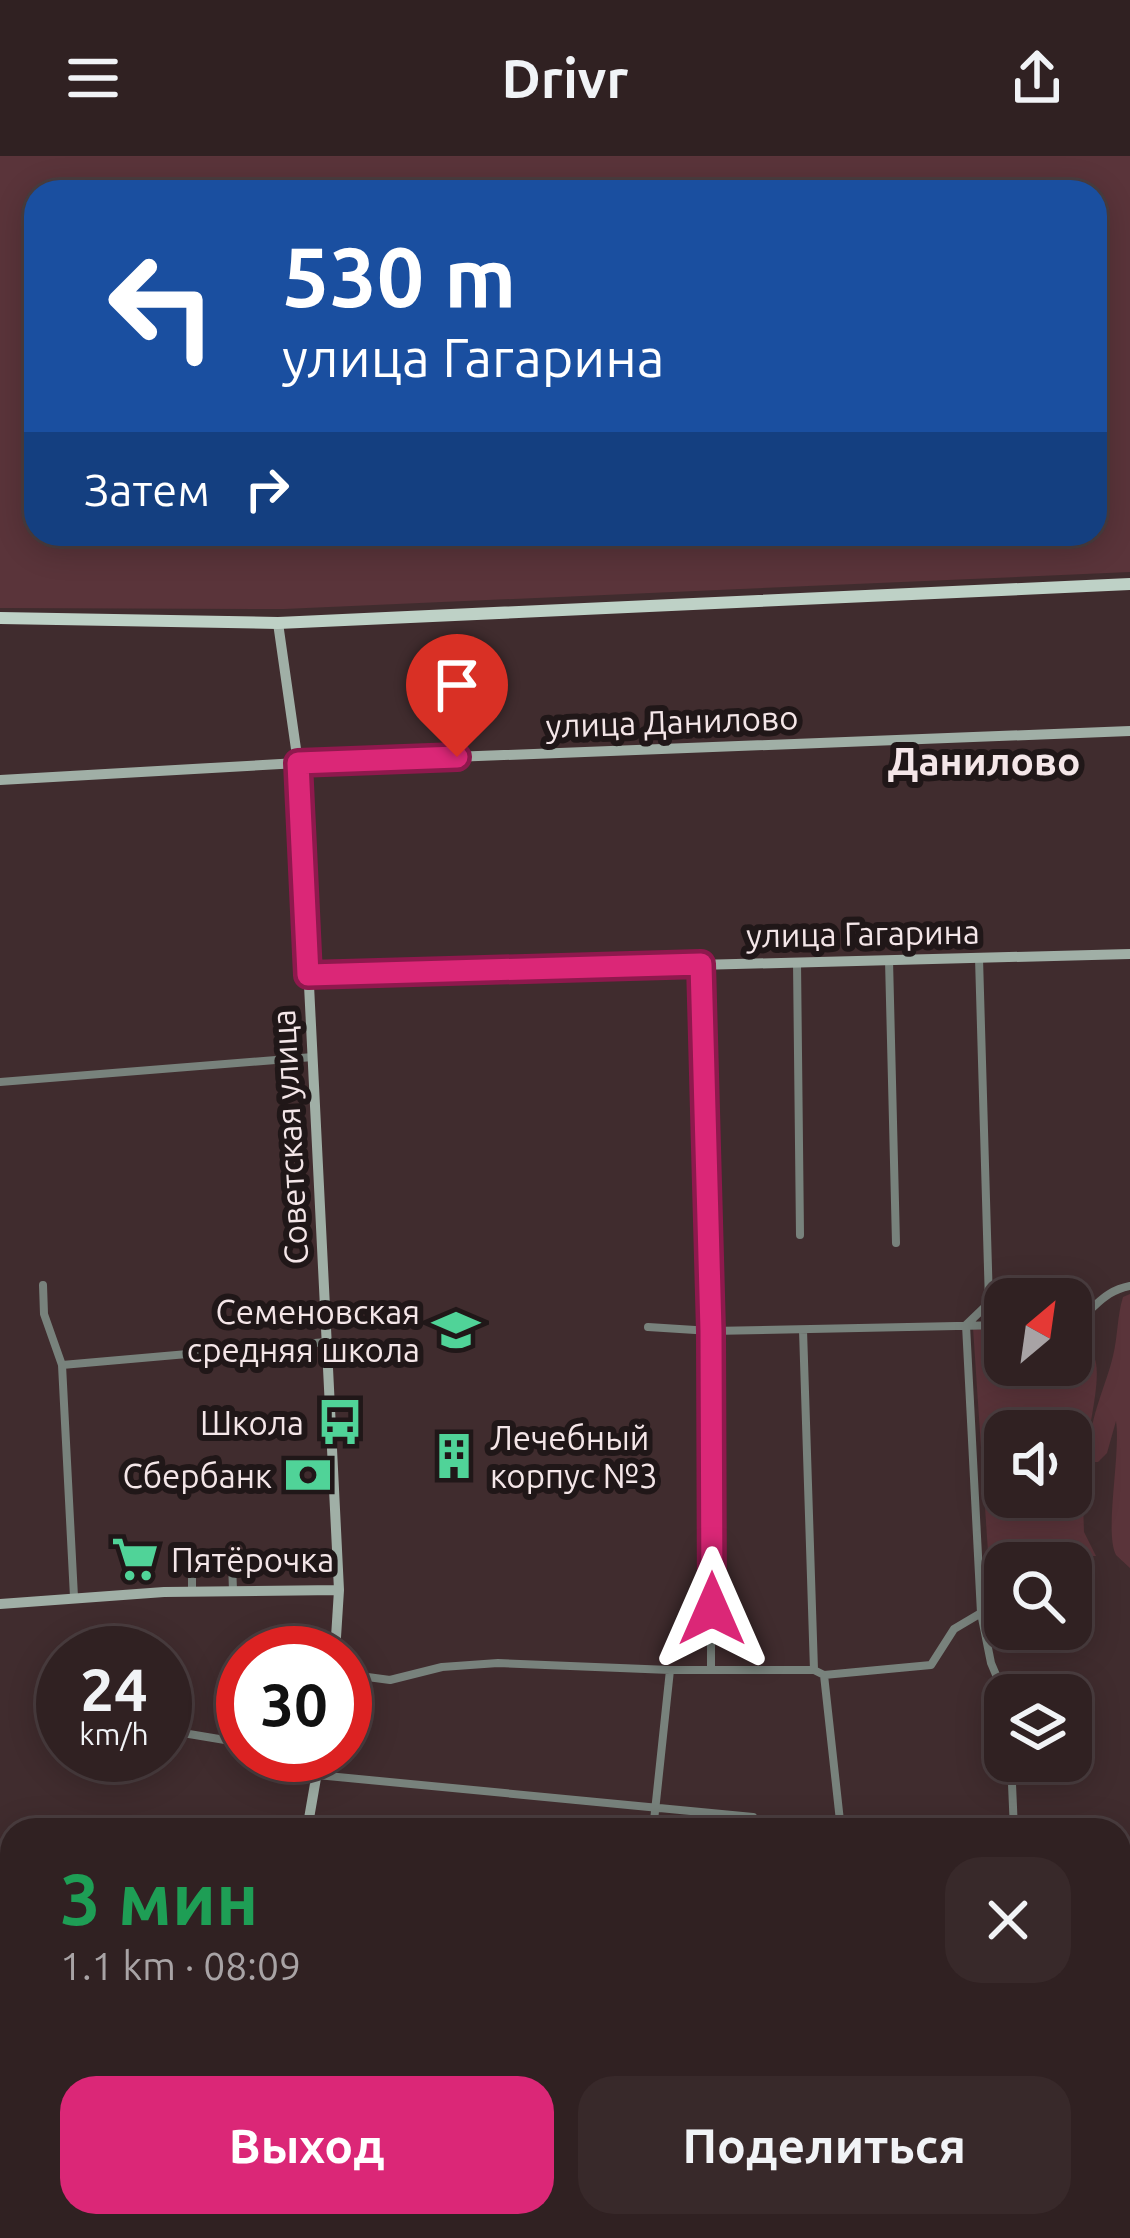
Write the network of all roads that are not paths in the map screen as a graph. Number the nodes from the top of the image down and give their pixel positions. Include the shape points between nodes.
1 (1130, 584) edge
2 (0, 618) edge
3 (278, 623) junction
4 (1130, 731) edge
5 (298, 763) junction
6 (0, 780) edge
7 (1130, 954) edge
8 (979, 958) junction
9 (889, 960) junction
10 (796, 961) junction
11 (701, 964) junction
12 (308, 975) junction
13 (313, 1058) junction
14 (0, 1082) edge
15 (800, 1235) dead end
16 (896, 1243) dead end
17 (43, 1285) dead end
18 (1130, 1286) edge
19 (1092, 1308) edge
20 (966, 1325) junction
21 (984, 1325) edge
22 (648, 1327) dead end
23 (803, 1330) junction
24 (711, 1331) junction
25 (326, 1342) junction
26 (62, 1365) junction
27 (192, 1563) junction
28 (174, 1564) dead end
29 (339, 1590) junction
30 (233, 1591) junction
31 (192, 1592) junction
32 (74, 1597) junction
33 (0, 1604) edge
34 (981, 1613) junction
35 (336, 1626) edge
36 (670, 1670) junction
37 (711, 1670) junction
38 (819, 1672) junction
39 (996, 1674) edge
40 (372, 1678) edge
41 (372, 1780) edge
42 (315, 1782) edge
43 (1012, 1782) edge
44 (656, 1807) junction
45 (753, 1817) dead end
46 (309, 1818) edge
47 (654, 1818) edge
48 (839, 1818) edge
49 (1013, 1818) edge

1 - 3 main road
2 - 3 main road
3 - 5 street, Советская улица
4 - 5 street, улица Данилово
5 - 6 street, улица Данилово
5 - 12 street, Советская улица
7 - 8 street, улица Гагарина
8 - 9 street, улица Гагарина
8 - 20 street via 989,1303
9 - 10 street, улица Гагарина
9 - 16 street
10 - 11 street, улица Гагарина
10 - 15 street
11 - 12 street, улица Гагарина
11 - 24 street
12 - 13 street, Советская улица
13 - 14 street
13 - 25 street, Советская улица
17 - 26 street
18 - 19 street
20 - 21 street
20 - 23 street
20 - 34 street
22 - 24 street
23 - 24 street
23 - 38 street
24 - 37 street
25 - 26 street
25 - 29 street, Советская улица
26 - 32 street
27 - 28 street
27 - 30 street via 232,1561
27 - 31 street
29 - 30 street
29 - 35 street, Советская улица
30 - 31 street
31 - 32 street
32 - 33 street
34 - 38 street via 954,1629 932,1665
34 - 39 street
36 - 37 street
36 - 40 street via 498,1663
36 - 44 street
37 - 38 street
38 - 48 street
41 - 44 street
42 - 46 street
43 - 49 street
44 - 45 street
44 - 47 street

